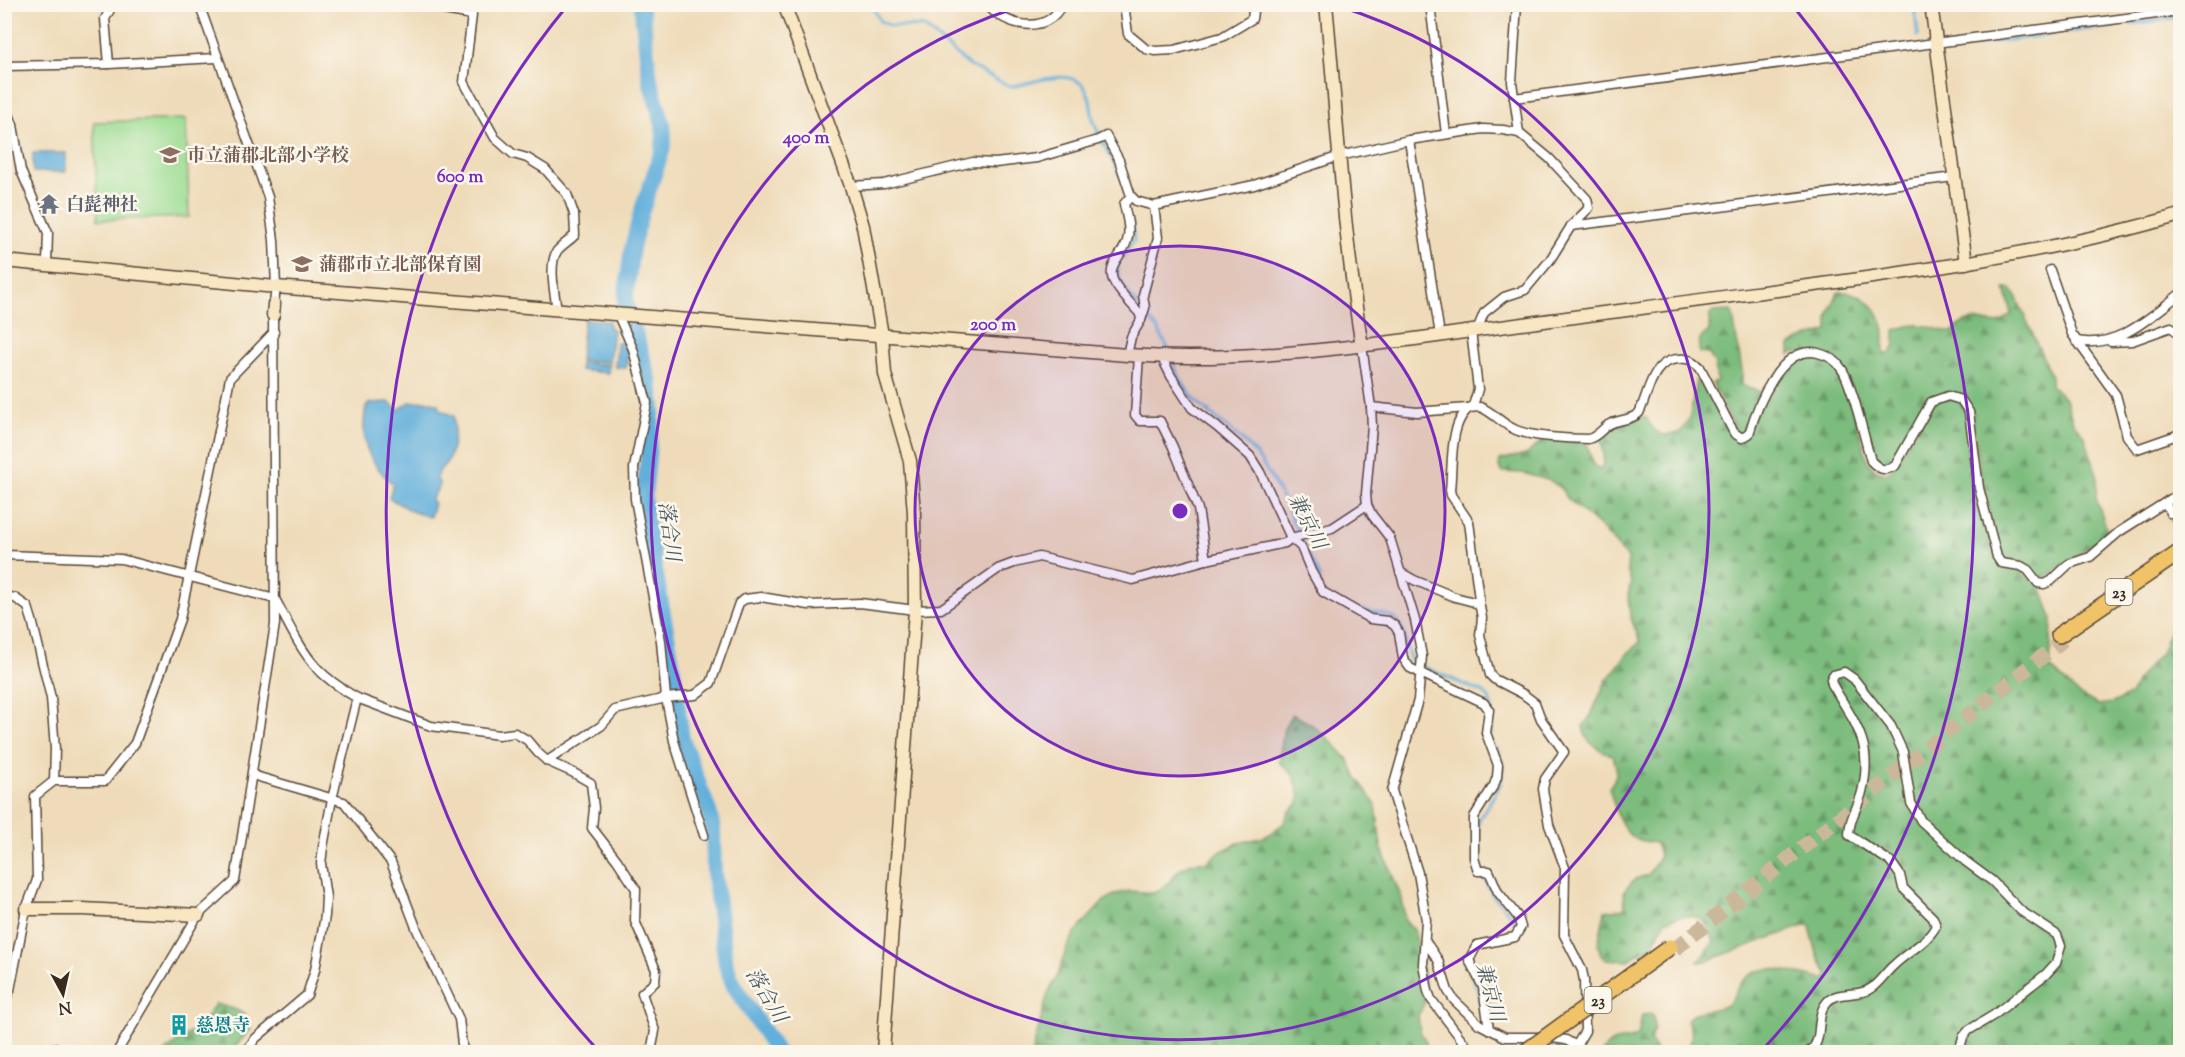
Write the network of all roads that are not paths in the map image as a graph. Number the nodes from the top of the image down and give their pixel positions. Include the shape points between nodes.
1 (114, 4) edge
2 (199, 4) edge
3 (784, 4) edge
4 (986, 4) edge
5 (1062, 4) edge
6 (1124, 4) edge
7 (1254, 4) edge
8 (1326, 4) edge
9 (1430, 4) edge
10 (1517, 4) edge
11 (1931, 4) edge
12 (441, 6) edge
13 (2181, 11) edge
14 (1936, 43) junction
15 (216, 58) junction
16 (109, 64) junction
17 (4, 66) edge
18 (1514, 98) junction
19 (4, 101) edge
20 (1518, 133) junction
21 (1446, 134) junction
22 (1409, 140) junction
23 (1340, 156) junction
24 (1954, 177) junction
25 (851, 186) junction
26 (1128, 199) junction
27 (1154, 206) junction
28 (2181, 215) edge
29 (1571, 226) junction
30 (4, 261) edge
31 (1966, 263) junction
32 (47, 264) junction
33 (2050, 270) dead end
34 (276, 287) junction
35 (2181, 294) edge
36 (557, 310) junction
37 (619, 314) junction
38 (1143, 315) junction
39 (1474, 331) junction
40 (274, 332) junction
41 (882, 334) junction
42 (2181, 334) edge
43 (1440, 335) junction
44 (2076, 341) junction
45 (2101, 342) junction
46 (1362, 346) junction
47 (1133, 356) junction
48 (1167, 357) junction
49 (1371, 406) junction
50 (1473, 406) junction
51 (2181, 434) edge
52 (2181, 493) edge
53 (2166, 503) junction
54 (1368, 505) junction
55 (2170, 513) tunnel mouth
56 (1293, 537) junction
57 (2181, 552) edge
58 (4, 555) edge
59 (2181, 559) edge
60 (1206, 560) junction
61 (1400, 572) junction
62 (187, 577) junction
63 (4, 596) edge
64 (275, 599) junction
65 (1480, 607) junction
66 (915, 610) junction
67 (1421, 668) junction
68 (357, 698) junction
69 (667, 698) junction
70 (547, 761) junction
71 (252, 775) junction
72 (54, 781) junction
73 (333, 799) junction
74 (704, 835) dead end
75 (26, 909) junction
76 (198, 915) junction
77 (1426, 942) junction
78 (7, 989) edge
79 (4, 1003) edge
80 (1485, 1027) junction
81 (1580, 1049) edge
82 (35, 1053) edge
83 (68, 1053) edge
84 (117, 1053) edge
85 (245, 1053) edge
86 (463, 1053) edge
87 (651, 1053) edge
88 (883, 1053) edge
89 (1471, 1053) edge
90 (1525, 1053) edge
91 (1533, 1053) edge
92 (1809, 1053) edge
93 (1959, 1053) edge

1 - 16 street via 105,19
2 - 15 street
3 - 25 street
4 - 5 street via 993,13 1014,24 1040,24 1058,14
6 - 7 street via 1128,34 1146,49 1155,51 1190,47 1222,37 1252,19
8 - 23 street
9 - 21 street
10 - 18 street
11 - 14 street
12 - 36 street via 472,15 464,82 495,138 513,154 545,170 567,194 574,214 575,235 557,251 554,262
13 - 14 street
14 - 18 street
14 - 24 street
15 - 16 street
15 - 34 street via 268,197
16 - 17 street
18 - 20 street
19 - 32 street via 13,125 21,171 48,233
20 - 21 street via 1483,129
20 - 29 street via 1549,158 1587,199 1589,208
21 - 22 street
22 - 23 street
22 - 43 street
23 - 27 street via 1254,185
23 - 46 street via 1351,281
24 - 29 street
24 - 31 street
25 - 26 street via 884,184 974,162 1037,158 1106,136 1119,160
25 - 41 street via 863,226
26 - 27 street
26 - 38 street via 1127,241 1112,273 1114,282
27 - 38 street via 1158,237 1143,295
28 - 31 street via 2048,249
29 - 39 street via 1525,290 1504,297 1484,314
30 - 32 street
31 - 39 street
32 - 34 street
33 - 44 street
34 - 36 street
34 - 40 street
35 - 45 street via 2130,332
36 - 37 street
37 - 41 street
37 - 69 street via 647,403 634,468 635,498 661,641
38 - 47 street via 1131,337
39 - 43 street
39 - 50 street via 1478,389
40 - 62 street via 230,378
40 - 64 street
41 - 47 street
41 - 66 street via 885,374 910,461
42 - 45 street via 2171,327 2132,341
43 - 46 street
44 - 45 street
44 - 51 street via 2116,395 2127,436 2137,449
46 - 48 street via 1256,356
46 - 49 street
47 - 48 street
47 - 60 street via 1135,415 1140,421 1160,421 1173,447 1198,509
48 - 56 street via 1171,376 1192,408 1250,456
49 - 50 street via 1416,412
49 - 54 street
50 - 53 street via 1490,411 1522,432 1594,438 1609,425 1639,413 1660,366 1666,361 1685,359 1700,367 1734,433 1742,438 1749,434 1758,408 1782,367 1793,356 1813,352 1829,357 1842,369 1870,461 1878,469 1894,466 1931,402 1948,396 1961,400 1968,412 1979,488 1997,557 2001,563 2028,570 2038,583 2051,582 2069,564 2090,557 2119,532
50 - 65 street via 1465,410 1457,425 1450,490 1469,522
52 - 53 street
53 - 55 street
54 - 56 street via 1332,528
54 - 61 street via 1390,538
56 - 60 street via 1285,543
56 - 67 street via 1323,592 1370,619 1395,626 1406,664
57 - 59 highway, 23 via 2061,637
58 - 62 street via 121,559
60 - 66 street via 1133,580 1039,557 998,569 941,609
61 - 65 street
61 - 67 street via 1415,620
62 - 64 street
62 - 72 street via 180,619 135,743 105,781
63 - 72 street via 28,607 32,620 51,698
64 - 68 street via 316,667
64 - 71 street via 275,624
65 - 81 street via 1480,635 1490,675 1535,704 1564,752 1545,779 1543,789 1549,825 1565,868 1564,934 1584,980 1585,1031
66 - 69 street via 860,603 809,605 761,597 745,599 739,603 711,683 695,695
66 - 88 street
67 - 77 street via 1418,700 1392,791 1418,873
67 - 80 street via 1472,695 1489,710 1486,733 1498,765 1497,777 1474,817 1474,858 1478,871 1489,871 1521,927 1515,937 1477,945 1469,960 1483,987
68 - 70 street via 431,726 499,735 515,733
68 - 73 street
69 - 70 street via 615,710 601,726
69 - 74 street via 674,741
70 - 87 street via 591,783 592,828 636,890 635,921 656,970 655,982 642,993 655,1031
71 - 73 street
71 - 76 street via 235,881
72 - 75 street via 35,796 37,880
73 - 85 street via 321,864 325,915 307,995 256,1038
73 - 86 street via 344,802 391,862 417,930 459,1019
75 - 76 street
75 - 78 street
76 - 84 street
77 - 80 street via 1454,1000
77 - 89 street via 1423,964 1431,999
78 - 79 street
80 - 81 street via 1506,1037 1566,1040
82 - 83 street via 53,1048
90 - 91 highway, 23, bridge via 1673,948
92 - 93 street via 1816,1048 1821,1013 1827,1002 1835,996 1869,990 1931,935 1936,926 1934,918 1903,888 1891,862 1849,835 1849,822 1862,792 1867,761 1864,744 1832,684 1833,675 1839,672 1854,679 1892,726 1903,752 1911,803 1922,821 2021,911 2057,935 2061,946 2056,963 2046,974 1969,1030

